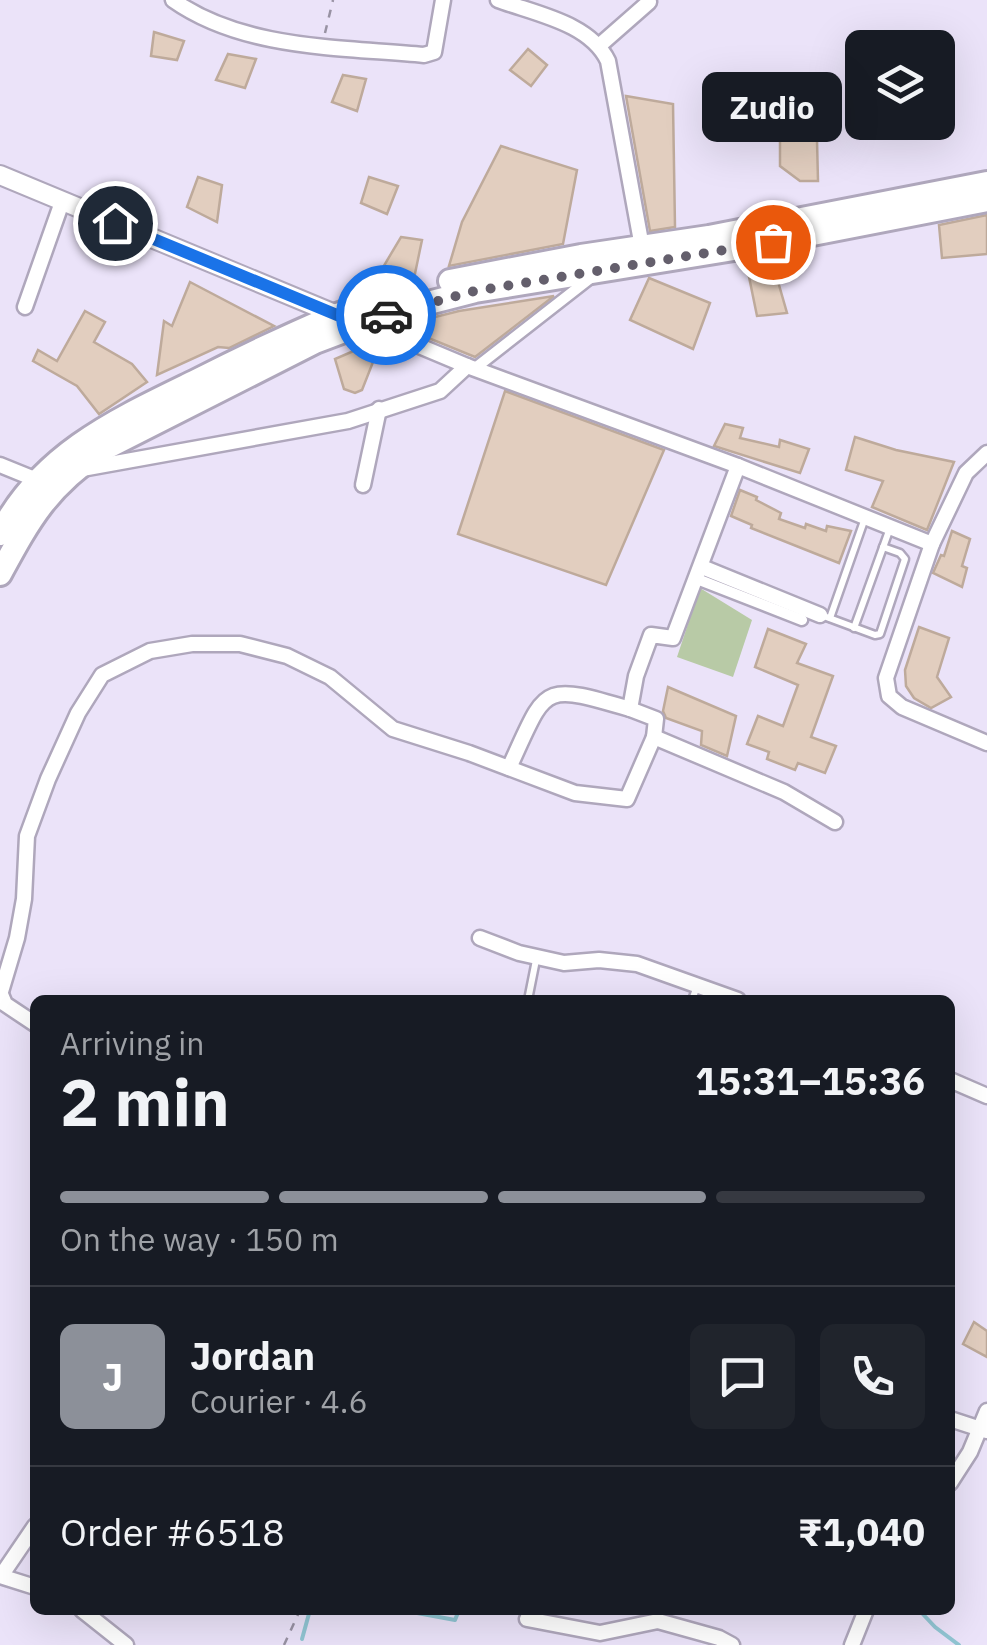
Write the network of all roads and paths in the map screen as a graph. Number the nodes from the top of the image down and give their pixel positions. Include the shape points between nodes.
1 (172, 0) edge
2 (333, 0) edge
3 (444, 0) edge
4 (498, 0) edge
5 (649, 2) edge
6 (322, 45) junction
7 (600, 45) junction
8 (0, 175) edge
9 (987, 183) edge
10 (987, 200) edge
11 (62, 202) junction
12 (642, 247) junction
13 (602, 270) junction
14 (25, 307) dead end
15 (337, 315) junction
16 (366, 324) junction
17 (471, 368) junction
18 (379, 409) junction
19 (987, 453) edge
20 (0, 465) edge
21 (738, 466) junction
22 (72, 471) junction
23 (37, 480) junction
24 (363, 484) dead end
25 (865, 517) junction
26 (890, 527) junction
27 (0, 534) edge
28 (932, 544) junction
29 (884, 547) junction
30 (699, 573) junction
31 (0, 574) edge
32 (825, 617) junction
33 (802, 620) dead end
34 (854, 628) junction
35 (630, 709) junction
36 (654, 737) junction
37 (987, 743) edge
38 (508, 768) junction
39 (835, 822) dead end
40 (480, 938) dead end
41 (537, 958) junction
42 (697, 984) junction
43 (0, 994) edge
44 (529, 995) edge
45 (694, 995) edge
46 (725, 995) edge
47 (30, 1021) edge
48 (955, 1082) edge
49 (987, 1096) edge
50 (987, 1411) edge
51 (955, 1420) edge
52 (983, 1429) edge
53 (955, 1475) edge
54 (30, 1533) edge
55 (1, 1576) edge
56 (30, 1585) edge
57 (88, 1615) edge
58 (298, 1615) edge
59 (864, 1615) edge
60 (528, 1619) dead end
61 (126, 1645) edge
62 (284, 1645) edge
63 (732, 1645) edge
64 (852, 1645) edge

1 - 6 street via 255,36
2 - 6 path
3 - 6 street via 434,52
4 - 7 street
5 - 7 street
7 - 12 street
8 - 11 main road
9 - 12 highway
10 - 13 highway
11 - 14 street
11 - 15 main road
12 - 15 highway via 490,272
13 - 16 highway via 475,291
13 - 17 street
15 - 16 street
15 - 23 highway via 126,414
16 - 17 street
16 - 22 highway via 162,417
17 - 18 street via 440,390
17 - 21 street
18 - 22 street via 306,430
18 - 24 street
19 - 28 street via 966,473
20 - 23 street
21 - 25 street
21 - 30 street
22 - 31 highway via 28,520
23 - 27 highway
25 - 26 street
25 - 32 lane
26 - 28 street
26 - 29 lane
28 - 37 street via 886,678 888,696
29 - 34 lane
29 - 34 lane via 906,560 880,634
30 - 32 street
30 - 33 street
30 - 35 street via 673,638 651,635
32 - 34 lane
35 - 36 street via 656,719
35 - 38 street via 573,692 554,694 539,703
36 - 38 street via 627,799 575,792
36 - 39 street via 784,792
38 - 43 street via 392,729 330,677 288,656 240,644 150,651 102,674 48,779 27,836 18,938
40 - 41 street
41 - 42 street via 637,964
41 - 44 lane
42 - 45 lane
42 - 46 street
43 - 47 street
48 - 49 street
50 - 52 street
51 - 52 street
52 - 53 street
54 - 55 street
55 - 56 street
57 - 61 street
58 - 62 path
59 - 64 street
60 - 63 street via 600,1633 658,1621

